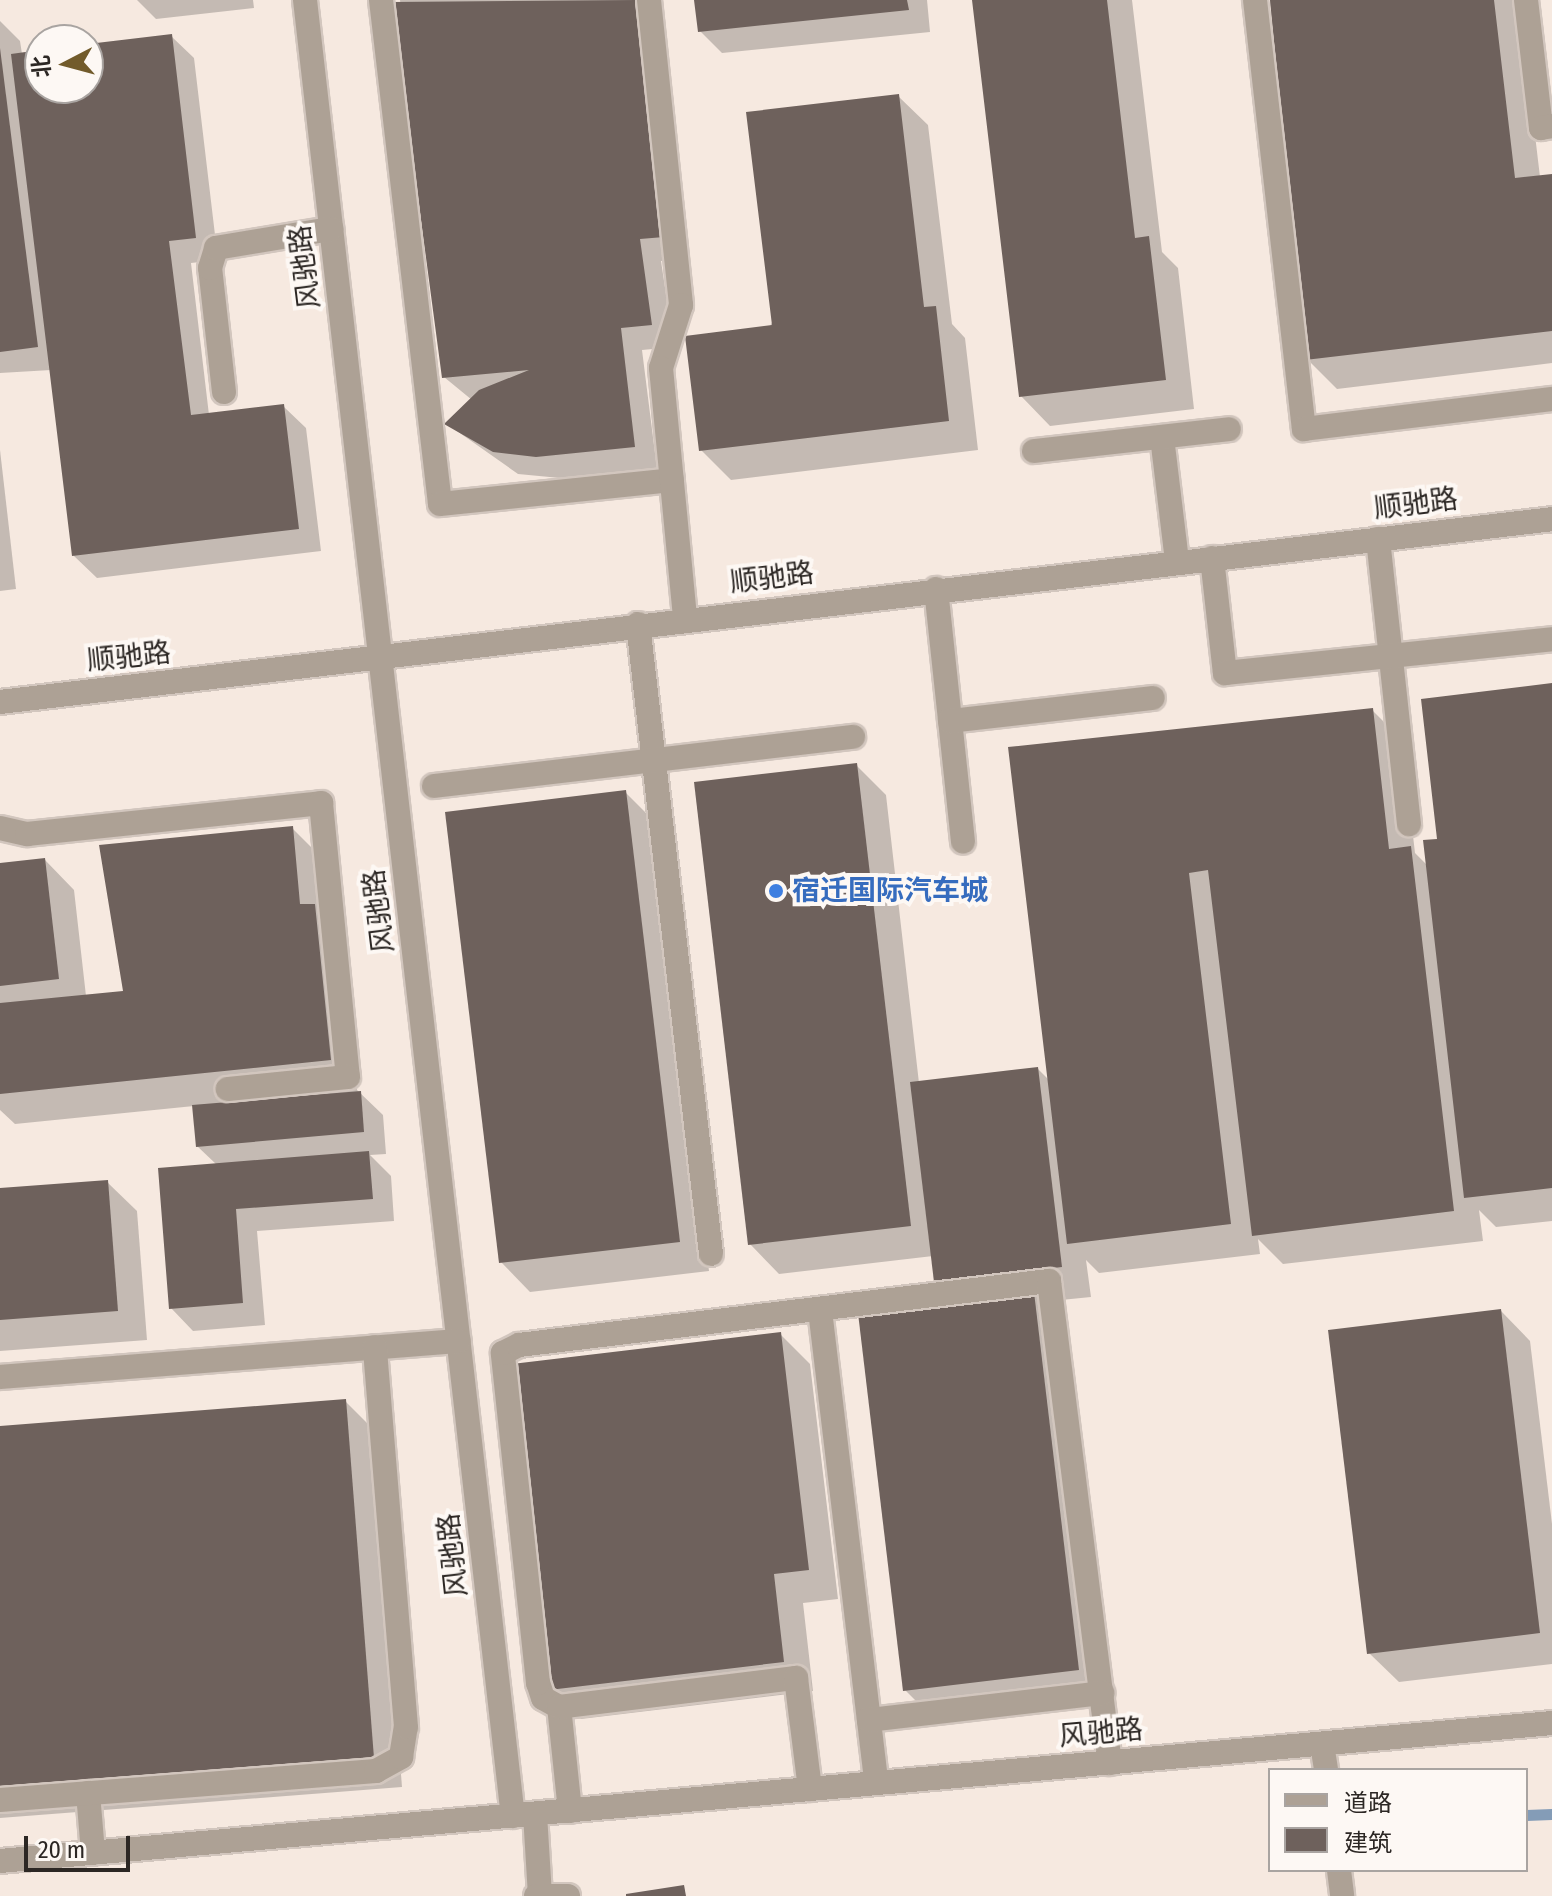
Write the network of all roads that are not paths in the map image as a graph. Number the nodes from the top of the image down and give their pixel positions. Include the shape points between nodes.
1 (305, 0) edge
2 (381, 0) edge
3 (649, 0) edge
4 (1255, 0) edge
5 (1526, 0) edge
6 (1552, 126) edge
7 (331, 229) junction
8 (224, 392) dead end
9 (1552, 399) edge
10 (1229, 429) dead end
11 (1162, 437) junction
12 (1034, 451) dead end
13 (672, 480) junction
14 (1552, 519) edge
15 (1378, 539) junction
16 (1212, 558) junction
17 (1177, 561) junction
18 (936, 589) junction
19 (685, 618) junction
20 (638, 624) junction
21 (1552, 639) edge
22 (1390, 656) junction
23 (380, 659) junction
24 (1153, 698) dead end
25 (0, 702) edge
26 (950, 721) junction
27 (853, 737) dead end
28 (653, 761) junction
29 (434, 786) dead end
30 (1409, 824) dead end
31 (0, 828) edge
32 (963, 842) dead end
33 (228, 1089) dead end
34 (711, 1254) dead end
35 (820, 1310) junction
36 (459, 1341) junction
37 (375, 1347) junction
38 (0, 1377) edge
39 (1102, 1693) junction
40 (559, 1707) junction
41 (869, 1720) junction
42 (1552, 1723) edge
43 (1322, 1744) junction
44 (1110, 1763) junction
45 (1326, 1768) edge
46 (876, 1783) junction
47 (810, 1789) junction
48 (88, 1793) junction
49 (0, 1800) edge
50 (570, 1811) junction
51 (524, 1815) junction
52 (93, 1853) junction
53 (0, 1861) edge
54 (1339, 1872) edge
55 (538, 1896) edge
56 (568, 1896) edge
57 (1342, 1896) edge

1 - 7 street, 风驰路
2 - 13 street via 440,504
3 - 13 street via 681,305 661,368
4 - 9 street via 1304,429
5 - 6 street via 1541,128
7 - 8 street via 216,248 210,268
7 - 23 street, 风驰路
10 - 11 street
11 - 12 street
11 - 17 street
13 - 19 street
14 - 15 street, 顺驰路
15 - 16 street, 顺驰路
15 - 22 street
16 - 17 street, 顺驰路
16 - 22 street via 1225,673
17 - 18 street, 顺驰路
18 - 19 street, 顺驰路
18 - 26 street
19 - 20 street, 顺驰路
20 - 23 street, 顺驰路
20 - 28 street
21 - 22 street
22 - 30 street
23 - 25 street, 顺驰路
23 - 36 street, 风驰路
24 - 26 street
26 - 32 street
27 - 28 street
28 - 29 street
28 - 34 street
31 - 33 street via 27,834 321,803 348,1077
35 - 39 street via 1040,1281 1054,1285
35 - 40 street via 519,1345 503,1353 538,1683 543,1698
35 - 41 street
36 - 37 street
36 - 51 street, 风驰路
37 - 38 street
37 - 48 street via 406,1727 401,1757 376,1771
39 - 41 street
39 - 44 street
40 - 47 street via 796,1678
40 - 50 street
41 - 46 street
42 - 43 street, 风驰路
43 - 44 street, 风驰路
43 - 45 street
44 - 46 street, 风驰路
46 - 47 street, 风驰路
47 - 50 street, 风驰路
48 - 49 street
48 - 52 street
50 - 51 street, 风驰路
51 - 52 street, 风驰路
51 - 55 street
52 - 53 street, 风驰路
54 - 57 street
55 - 56 street

